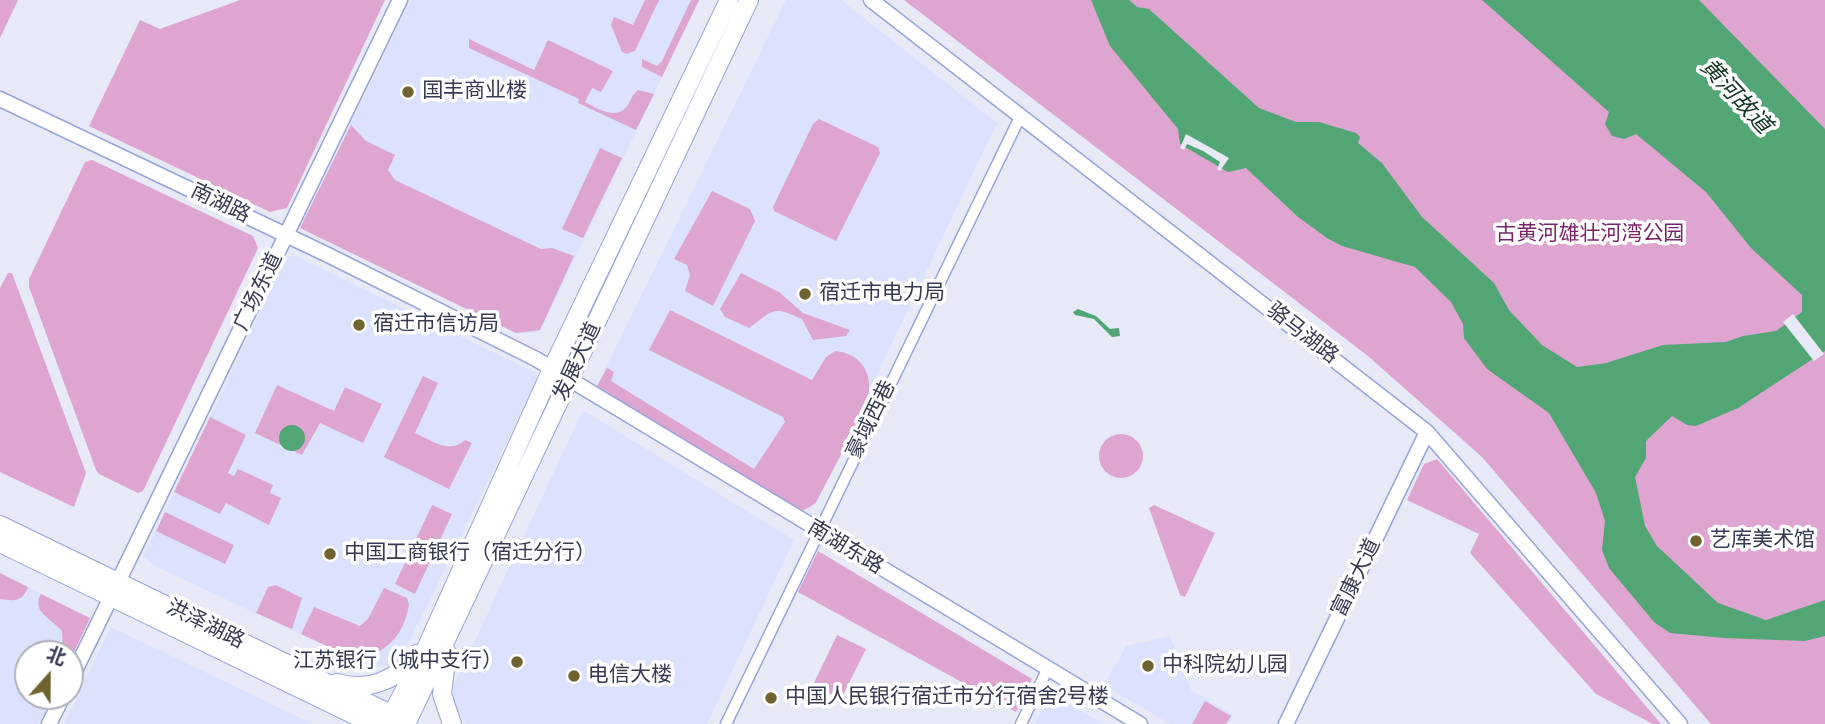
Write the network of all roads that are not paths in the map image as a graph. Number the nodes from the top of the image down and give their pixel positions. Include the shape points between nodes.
1 (400, 0) edge
2 (729, 0) edge
3 (749, 0) edge
4 (871, 0) edge
5 (0, 99) edge
6 (1020, 117) junction
7 (287, 235) junction
8 (552, 369) junction
9 (570, 379) junction
10 (1427, 432) junction
11 (0, 526) edge
12 (817, 532) junction
13 (0, 543) edge
14 (115, 589) junction
15 (445, 622) junction
16 (84, 652) edge
17 (1047, 670) junction
18 (305, 681) junction
19 (401, 722) edge
20 (348, 724) edge
21 (373, 724) edge
22 (452, 724) edge
23 (726, 724) edge
24 (1021, 724) edge
25 (1140, 724) edge
26 (1286, 724) edge
27 (1680, 724) edge

1 - 7 street, 广场东道
2 - 8 main road, 发展大道
3 - 9 main road, 发展大道
4 - 6 street, 骆马湖路
5 - 7 street, 南湖路
6 - 10 street, 骆马湖路
6 - 12 street, 豪域西巷
7 - 8 street, 南湖路
7 - 14 street, 广场东道
8 - 9 street, 南湖东路
8 - 15 main road, 发展大道
9 - 12 street, 南湖东路
9 - 15 main road, 发展大道
10 - 26 street, 富康大道
10 - 27 street, 骆马湖路
11 - 14 main road, 洪泽湖路
12 - 17 street, 南湖东路
12 - 23 street, 豪域西巷
13 - 14 main road, 洪泽湖路
14 - 16 street, 广场东道
14 - 18 main road, 洪泽湖路
15 - 18 main road via 391,679 367,685
15 - 19 main road, 发展大道
15 - 22 main road via 442,694
17 - 24 street
17 - 25 street, 南湖东路
18 - 19 main road, 洪泽湖路
18 - 20 main road
18 - 21 main road, 洪泽湖路

